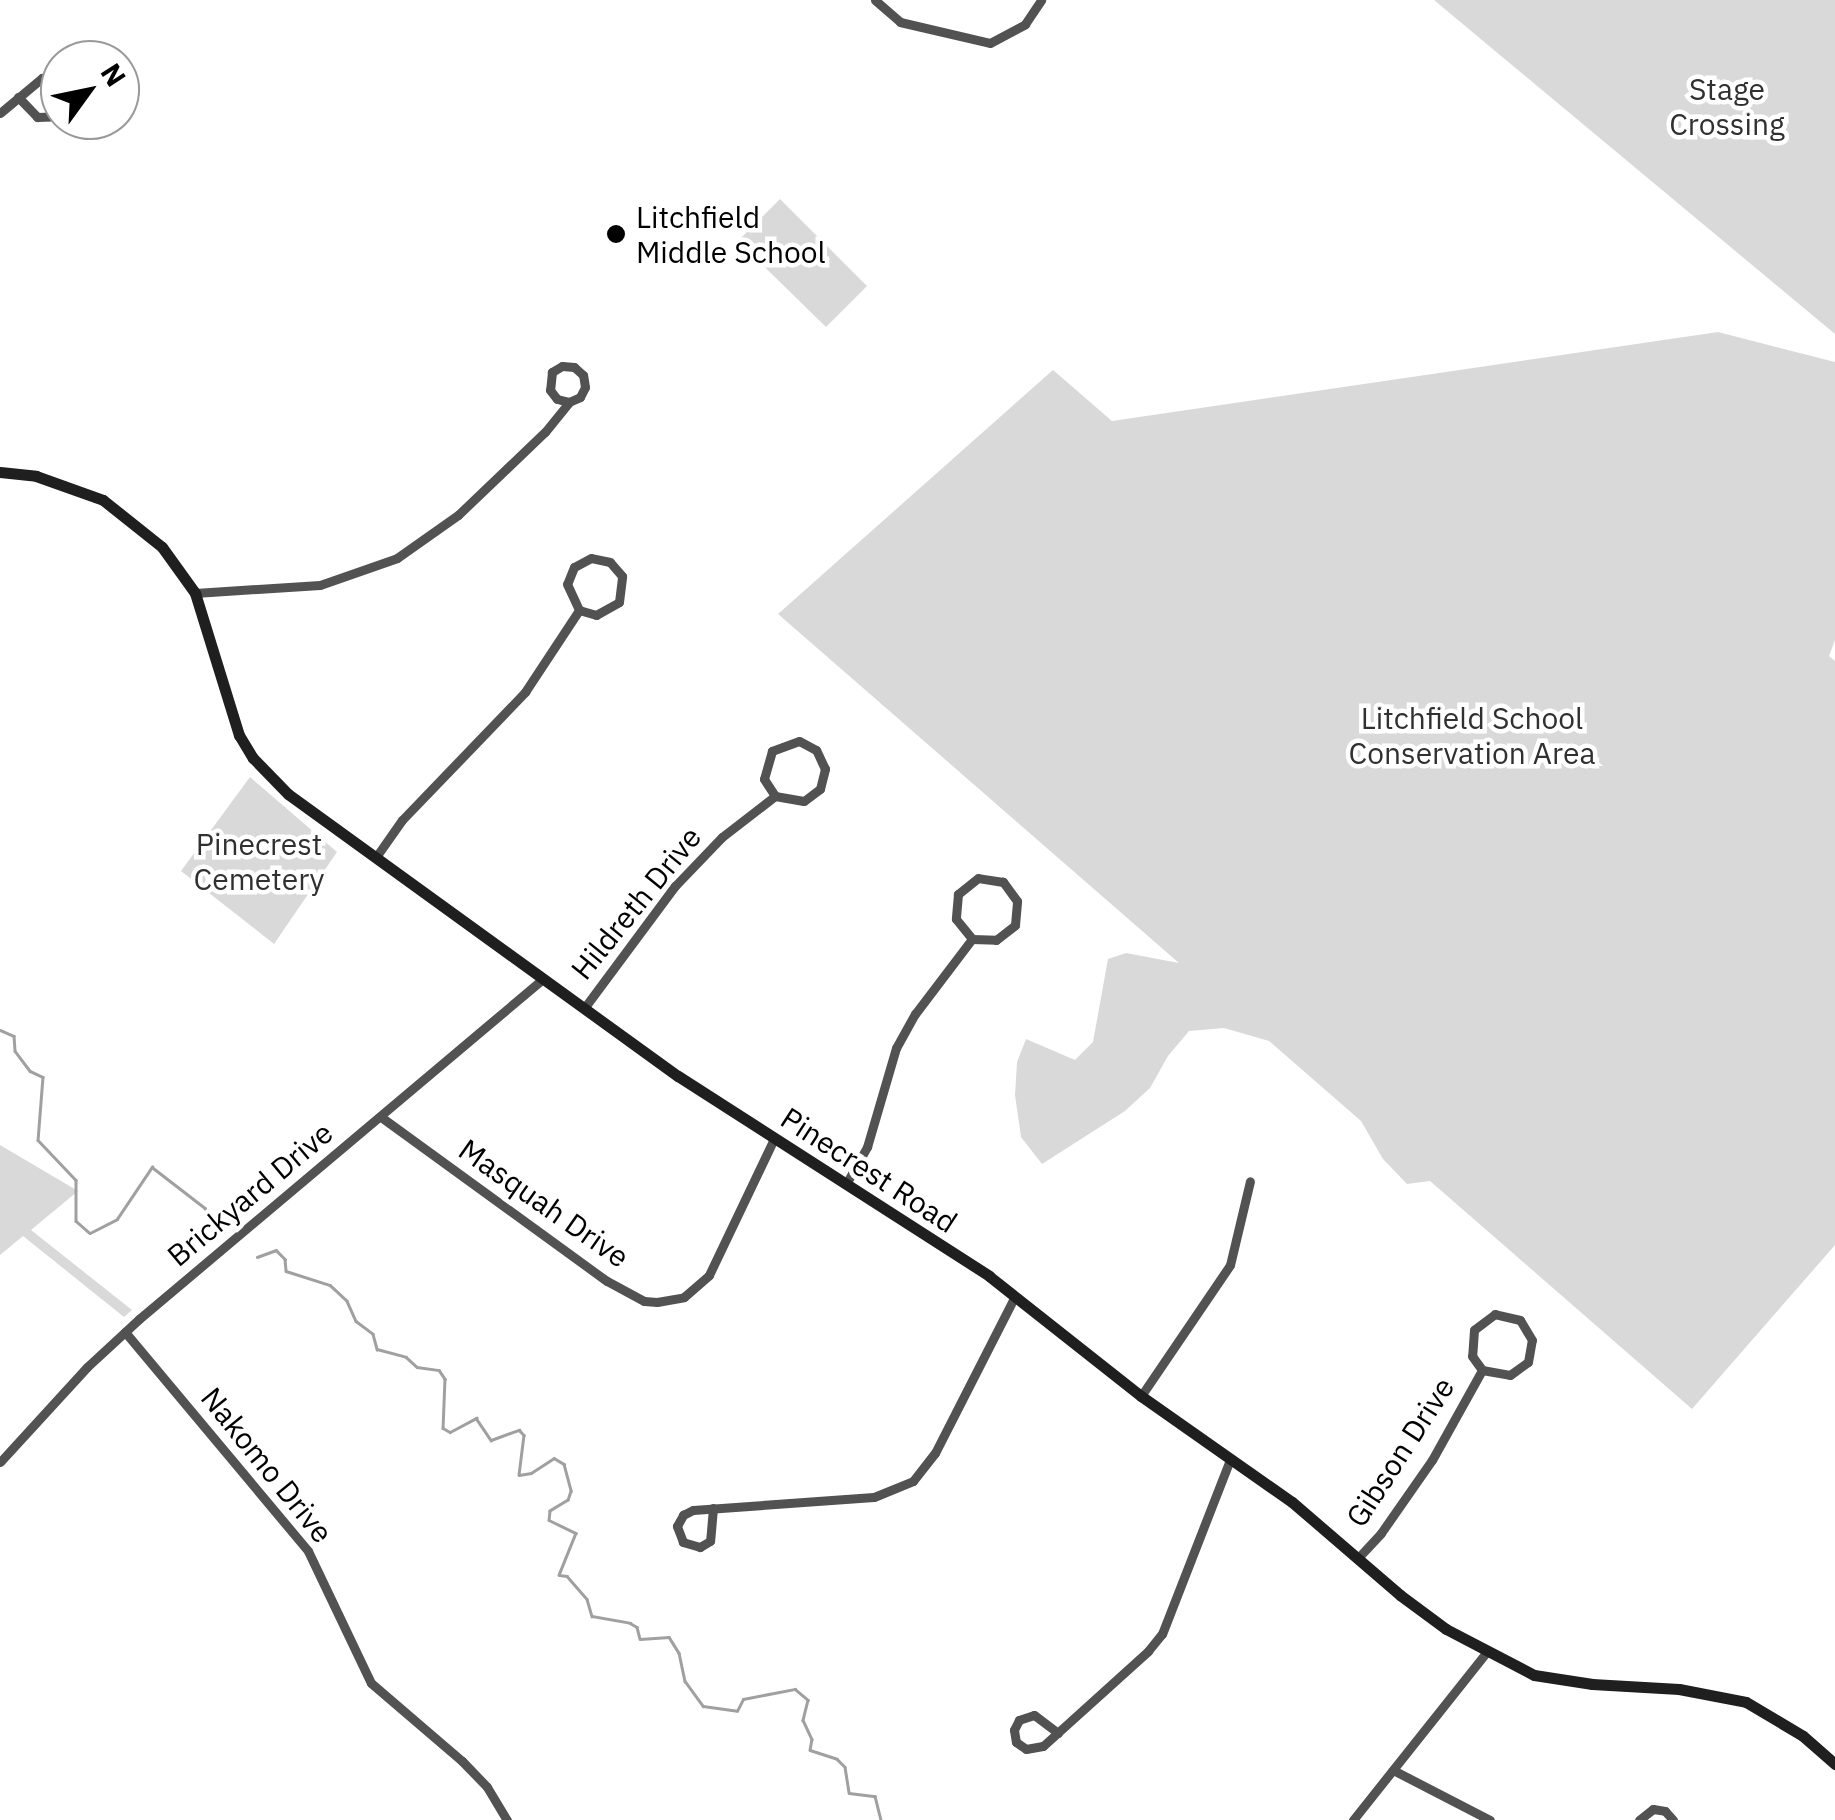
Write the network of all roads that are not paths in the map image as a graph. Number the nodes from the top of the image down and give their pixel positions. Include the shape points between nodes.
1 (875, 0) edge
2 (1042, 0) edge
3 (40, 80) edge
4 (18, 97) junction
5 (0, 113) edge
6 (40, 118) edge
7 (569, 402) junction
8 (0, 472) edge
9 (195, 593) junction
10 (579, 610) junction
11 (775, 796) junction
12 (376, 857) junction
13 (972, 938) junction
14 (544, 978) junction
15 (585, 1007) junction
16 (381, 1117) junction
17 (774, 1139) junction
18 (1250, 1181) dead end
19 (846, 1184) junction
20 (1015, 1296) junction
21 (125, 1332) junction
22 (1482, 1370) junction
23 (1141, 1396) junction
24 (1230, 1460) junction
25 (0, 1462) edge
26 (713, 1508) junction
27 (1357, 1559) junction
28 (1486, 1653) junction
29 (1058, 1733) junction
30 (1835, 1764) edge
31 (1393, 1770) junction
32 (507, 1820) edge
33 (1353, 1820) edge
34 (1490, 1820) edge
35 (1639, 1820) edge
36 (1672, 1820) edge

1 - 2 street via 900,22 990,43 1017,30
3 - 4 street
4 - 5 street
4 - 6 street
7 - 7 street via 583,392 585,380 574,367 562,366 550,378 550,390
7 - 9 street via 458,515 398,558 320,585
8 - 9 street, Pinecrest Road via 36,476 103,500 152,537
9 - 12 street, Pinecrest Road via 228,706 253,758 288,794
10 - 10 street via 568,594 574,567 592,558 610,562 622,576 619,602 596,615
10 - 12 street via 525,692 402,820
11 - 11 street, Hildreth Drive via 764,769 772,751 799,742 816,750 825,769 813,796 794,802
11 - 15 street, Hildreth Drive via 698,859
12 - 14 street, Pinecrest Road
13 - 13 street via 956,919 958,894 978,878 1003,882 1017,902 1014,925 996,940
13 - 19 street via 902,1036 867,1147
14 - 15 street, Pinecrest Road
14 - 16 street, Brickyard Drive
15 - 17 street, Pinecrest Road
16 - 17 street, Masquah Drive via 607,1281 657,1302 684,1296 709,1275
16 - 21 street, Brickyard Drive
17 - 19 street, Pinecrest Road
18 - 23 street via 1230,1265
19 - 20 street, Pinecrest Road
20 - 23 street, Pinecrest Road
20 - 26 street via 935,1453 913,1482 874,1497
21 - 25 street, Brickyard Drive
21 - 32 street, Nakomo Drive via 308,1551 371,1683 462,1761
22 - 22 street, Gibson Drive via 1472,1356 1474,1330 1495,1314 1520,1320 1532,1340 1528,1362 1510,1375
22 - 27 street, Gibson Drive via 1429,1464
23 - 24 street, Pinecrest Road
24 - 27 street, Pinecrest Road
24 - 29 street via 1162,1634
26 - 26 street via 710,1541 700,1547 683,1542 682,1515
27 - 28 street, Pinecrest Road
28 - 30 street, Pinecrest Road via 1560,1681 1679,1689 1746,1702 1804,1736
28 - 31 street
29 - 29 street via 1032,1750 1016,1742 1014,1730 1034,1714
31 - 33 street
31 - 34 street
35 - 36 street via 1653,1809

